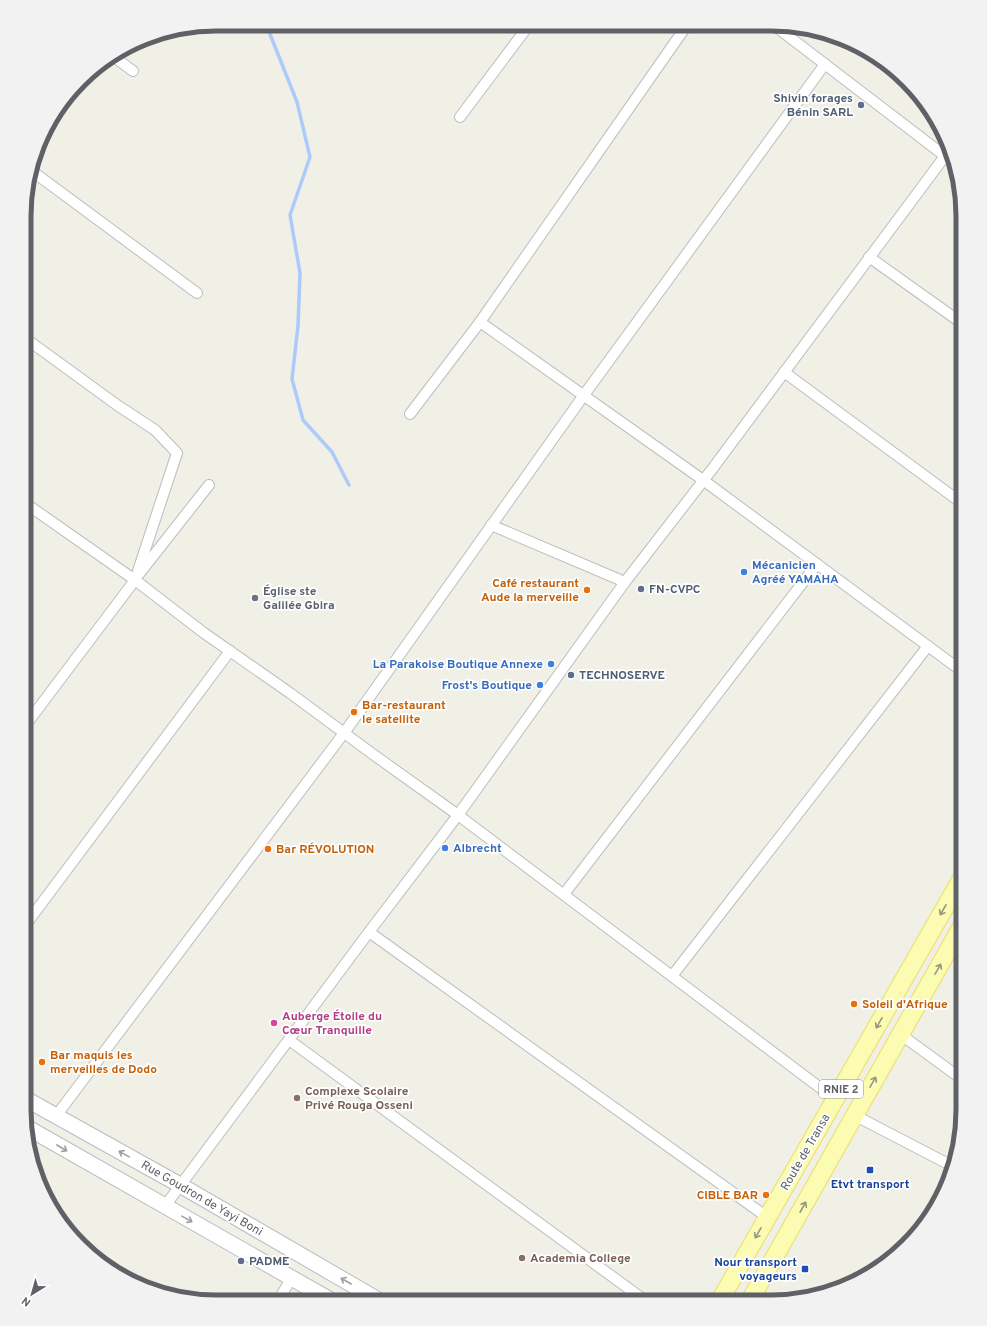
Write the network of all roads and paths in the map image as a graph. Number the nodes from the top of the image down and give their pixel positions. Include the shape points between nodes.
1 (525, 31) edge
2 (683, 31) edge
3 (782, 31) edge
4 (117, 60) edge
5 (825, 64) junction
6 (133, 72) dead end
7 (460, 118) dead end
8 (945, 154) edge
9 (946, 158) edge
10 (36, 174) edge
11 (869, 257) junction
12 (196, 292) dead end
13 (956, 319) edge
14 (480, 322) junction
15 (31, 342) edge
16 (784, 372) junction
17 (584, 395) junction
18 (410, 414) dead end
19 (703, 480) junction
20 (209, 485) dead end
21 (956, 499) edge
22 (31, 507) edge
23 (492, 525) junction
24 (817, 564) junction
25 (134, 580) junction
26 (625, 582) junction
27 (928, 646) junction
28 (230, 651) junction
29 (956, 667) edge
30 (31, 718) edge
31 (344, 733) junction
32 (458, 815) junction
33 (956, 888) edge
34 (564, 894) junction
35 (31, 918) edge
36 (369, 932) junction
37 (956, 936) edge
38 (672, 976) junction
39 (900, 1034) junction
40 (289, 1040) junction
41 (956, 1075) edge
42 (835, 1099) junction
43 (31, 1102) edge
44 (854, 1115) junction
45 (56, 1116) junction
46 (32, 1131) edge
47 (948, 1164) edge
48 (180, 1185) junction
49 (165, 1206) junction
50 (767, 1217) junction
51 (292, 1277) junction
52 (282, 1295) edge
53 (322, 1295) edge
54 (370, 1295) edge
55 (637, 1295) edge
56 (723, 1295) edge
57 (753, 1295) edge

1 - 7 street
2 - 14 street
3 - 5 street
4 - 6 street
5 - 8 street
5 - 17 street
9 - 11 street
10 - 12 street
11 - 13 street
11 - 16 street
14 - 17 street
14 - 18 street
15 - 25 street via 155,430 177,453
16 - 19 street
16 - 21 street
17 - 19 street
17 - 23 street
19 - 24 street
19 - 26 street
20 - 25 street
22 - 25 street
23 - 26 street
23 - 31 street
24 - 27 street
24 - 34 street
25 - 28 street
25 - 30 street
26 - 32 street
27 - 29 street
27 - 38 street
28 - 31 street
28 - 35 street
31 - 32 street
31 - 45 street
32 - 34 street
32 - 36 street
33 -> 42 main road, Route de Transa / RNIE 2
34 - 38 street
36 - 40 street
36 - 50 street
39 -> 37 main road, Route de Transa / RNIE 2
38 - 42 street
39 - 41 street
44 -> 39 main road, Route de Transa / RNIE 2
40 - 48 street
40 - 55 street
42 - 50 main road, Route de Transa / RNIE 2
43 - 45 street, Rue Goudron de Yayi Boni
44 - 47 street
57 -> 44 main road, Route de Transa / RNIE 2
48 -> 45 street, Rue Goudron de Yayi Boni
46 -> 49 street, Rue Goudron de Yayi Boni
48 - 49 street
54 -> 48 street, Rue Goudron de Yayi Boni
49 -> 51 street, Rue Goudron de Yayi Boni
50 -> 56 main road, Route de Transa / RNIE 2
51 - 52 street
51 - 53 street, Rue Goudron de Yayi Boni

